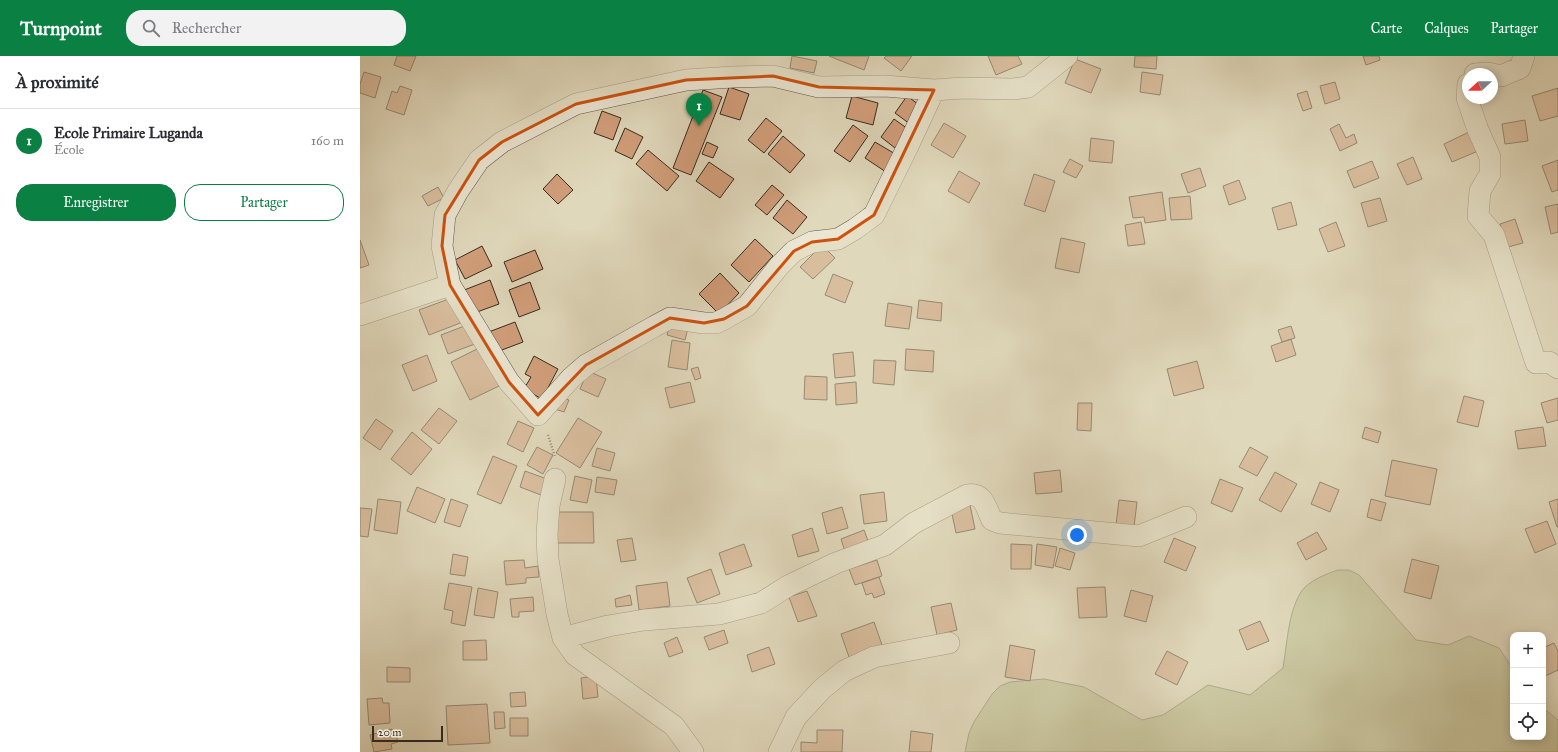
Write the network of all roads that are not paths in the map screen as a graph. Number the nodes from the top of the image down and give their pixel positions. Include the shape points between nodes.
1 (1067, 56) edge
2 (1524, 56) edge
3 (1498, 75) edge
4 (934, 90) junction
5 (1469, 104) edge
6 (450, 285) junction
7 (360, 315) edge
8 (1555, 362) edge
9 (555, 479) road end
10 (1186, 517) dead end
11 (563, 638) junction
12 (949, 643) dead end
13 (693, 752) edge
14 (779, 752) edge

1 - 4 street via 1028,87
2 - 3 street via 1520,68
4 - 6 street via 885,86 819,87 773,76 733,77 686,80 576,104 502,142 479,160 445,215 442,246
4 - 6 street via 874,215 838,239 812,242 794,251 747,306 724,319 704,323 670,318 586,365 538,415 509,382
5 - 8 street via 1490,157 1490,174 1480,191 1478,216 1494,235 1536,363
6 - 7 street
9 - 11 street via 549,506 548,546 557,614
10 - 11 street via 1139,536 1000,523 992,520 980,496 967,495 914,523 885,545 836,562 761,603 719,614 644,620 608,626
11 - 13 street via 575,655 674,726
12 - 14 street via 874,657 844,671 822,689 796,717

